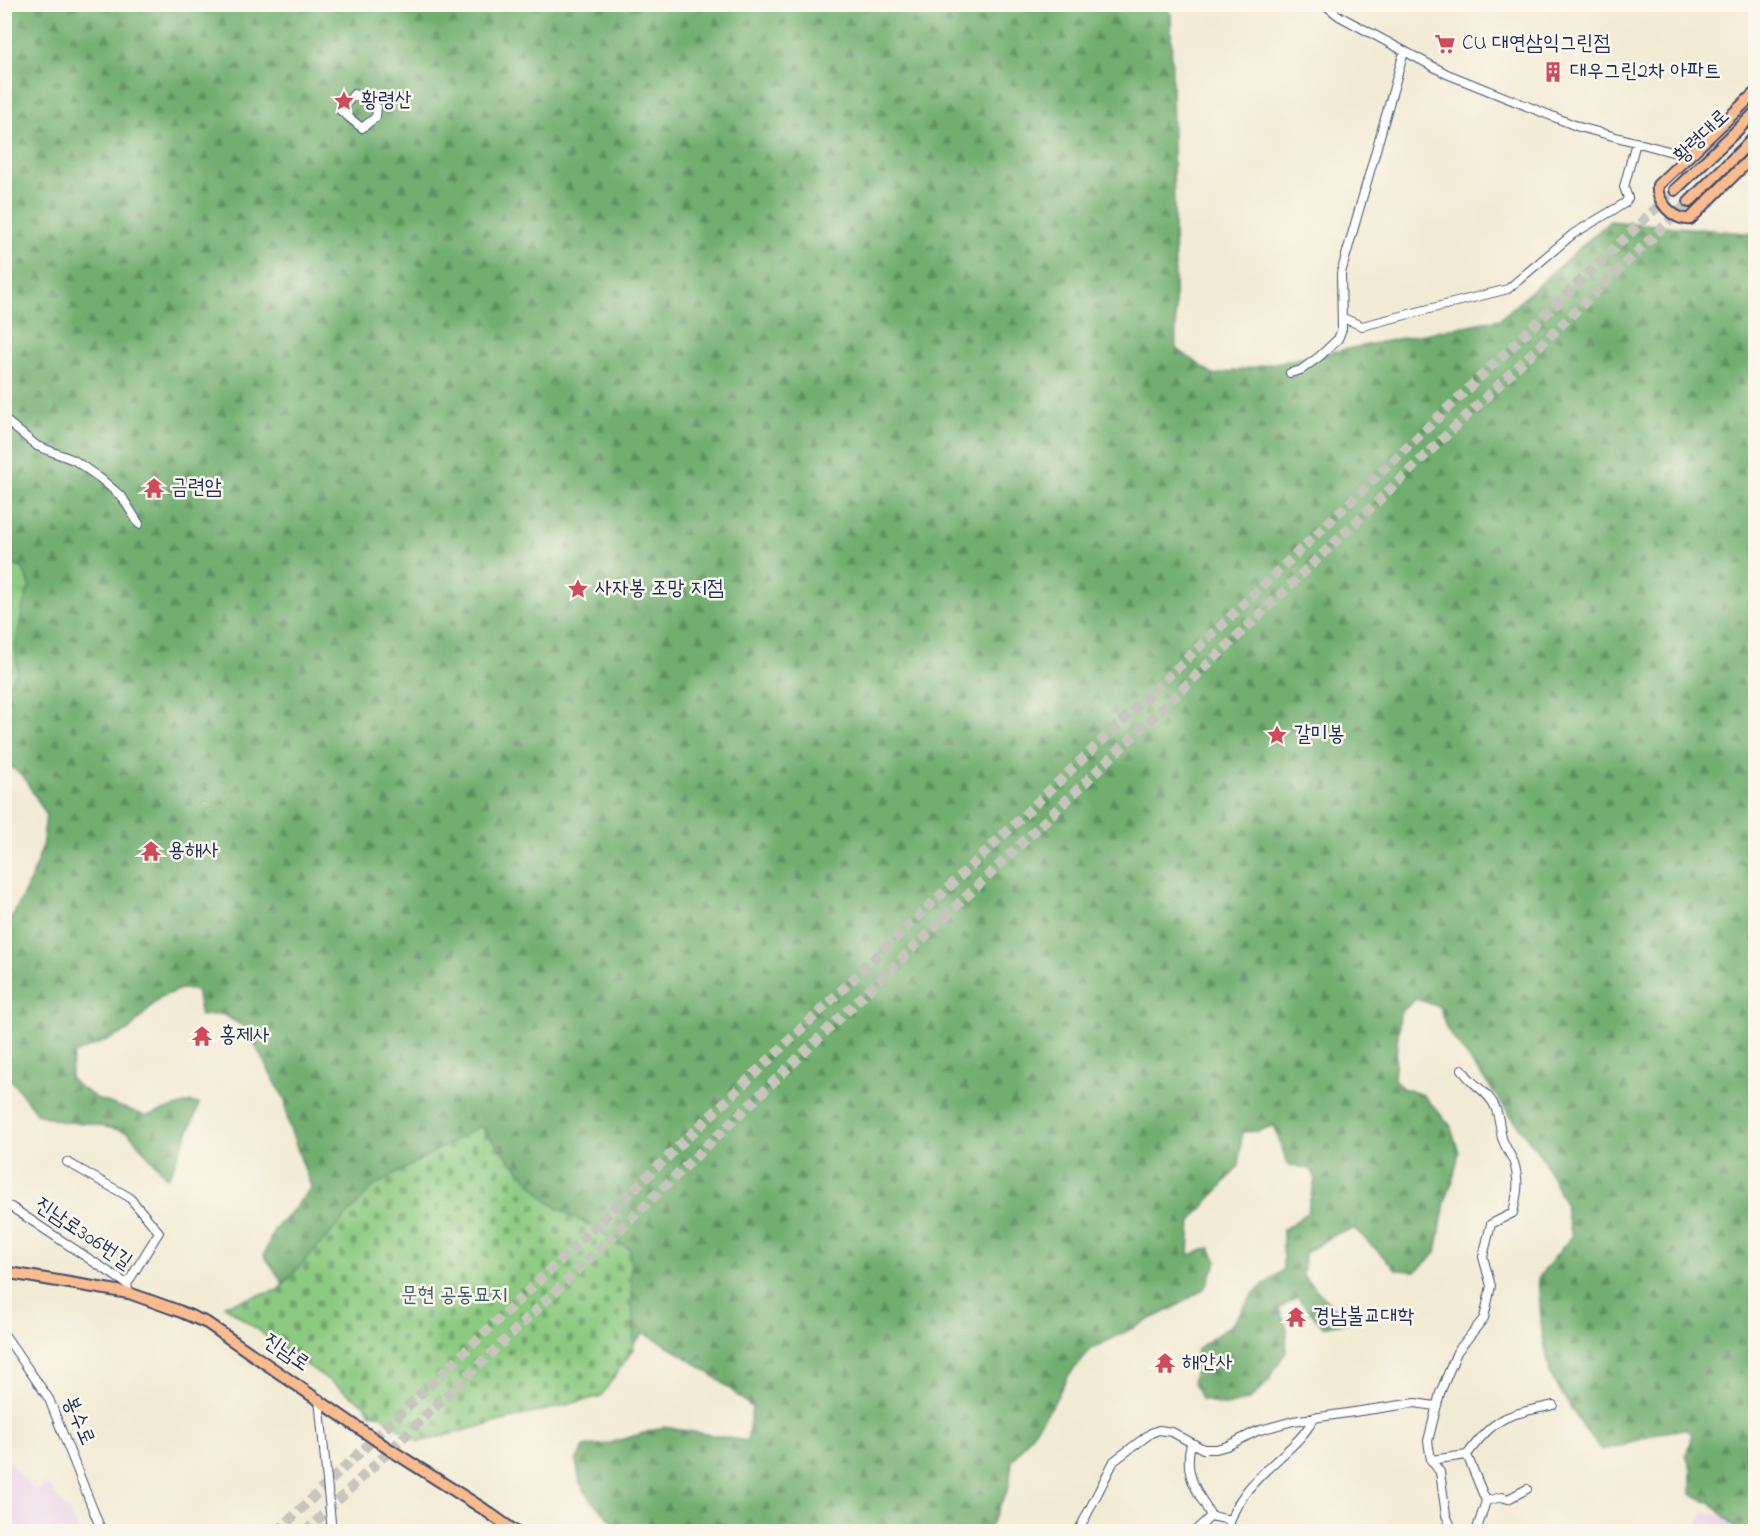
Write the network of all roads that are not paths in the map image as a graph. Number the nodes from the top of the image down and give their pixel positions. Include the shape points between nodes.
1 (1324, 4) edge
2 (1404, 52) junction
3 (1755, 92) edge
4 (341, 111) joint
5 (1755, 112) edge
6 (1755, 136) edge
7 (1636, 142) junction
8 (1755, 153) edge
9 (1687, 156) junction
10 (1675, 190) tunnel mouth
11 (1689, 202) tunnel mouth
12 (1343, 318) junction
13 (1290, 373) dead end
14 (4, 419) edge
15 (139, 524) dead end
16 (1462, 1070) dead end
17 (67, 1162) dead end
18 (11, 1207) dead end
19 (4, 1272) edge
20 (128, 1289) junction
21 (4, 1334) edge
22 (318, 1398) junction
23 (1553, 1405) dead end
24 (1436, 1406) junction
25 (1315, 1417) junction
26 (1191, 1444) junction
27 (1467, 1455) junction
28 (1431, 1460) junction
29 (1527, 1489) dead end
30 (1486, 1501) junction
31 (1211, 1516) junction
32 (1230, 1521) junction
33 (102, 1532) edge
34 (332, 1532) edge
35 (516, 1532) edge
36 (1078, 1532) edge
37 (1194, 1532) edge
38 (1228, 1532) edge
39 (1450, 1532) edge
40 (1476, 1532) edge

1 - 2 street
2 - 7 street via 1447,74 1579,127
2 - 12 street via 1341,273
3 - 9 main road
4 - 4 street via 354,94 377,107 376,117 362,128
5 - 10 main road, 황령대로
6 - 11 main road, 황령대로
7 - 9 street
7 - 12 street via 1624,187 1626,203 1573,234 1508,289 1362,326
8 - 9 main road via 1685,220 1660,200 1657,192 1658,185
12 - 13 street via 1338,339 1301,370
14 - 15 street via 37,446 74,460 101,479 122,497
16 - 24 street via 1468,1081 1492,1101 1498,1113 1502,1138 1519,1186 1513,1213 1491,1224 1483,1257 1491,1286 1484,1318 1457,1352
17 - 20 street via 129,1197 159,1232
18 - 20 street, 진남로306번길
19 - 20 main road, 진남로
20 - 22 main road, 진남로 via 207,1323
21 - 33 street, 봉수로 via 49,1399
22 - 34 street
22 - 35 main road, 진남로 via 388,1449
23 - 27 street via 1497,1423
24 - 25 street via 1415,1402
24 - 28 street via 1428,1441
25 - 26 street via 1257,1431 1216,1449
25 - 32 street via 1300,1438 1246,1491
26 - 31 street via 1187,1460 1191,1478
26 - 36 street via 1159,1430 1121,1454 1107,1471
27 - 28 street
27 - 30 street
28 - 39 street via 1440,1472
29 - 30 street via 1508,1498
30 - 40 street
31 - 32 street
31 - 37 street
32 - 38 street

